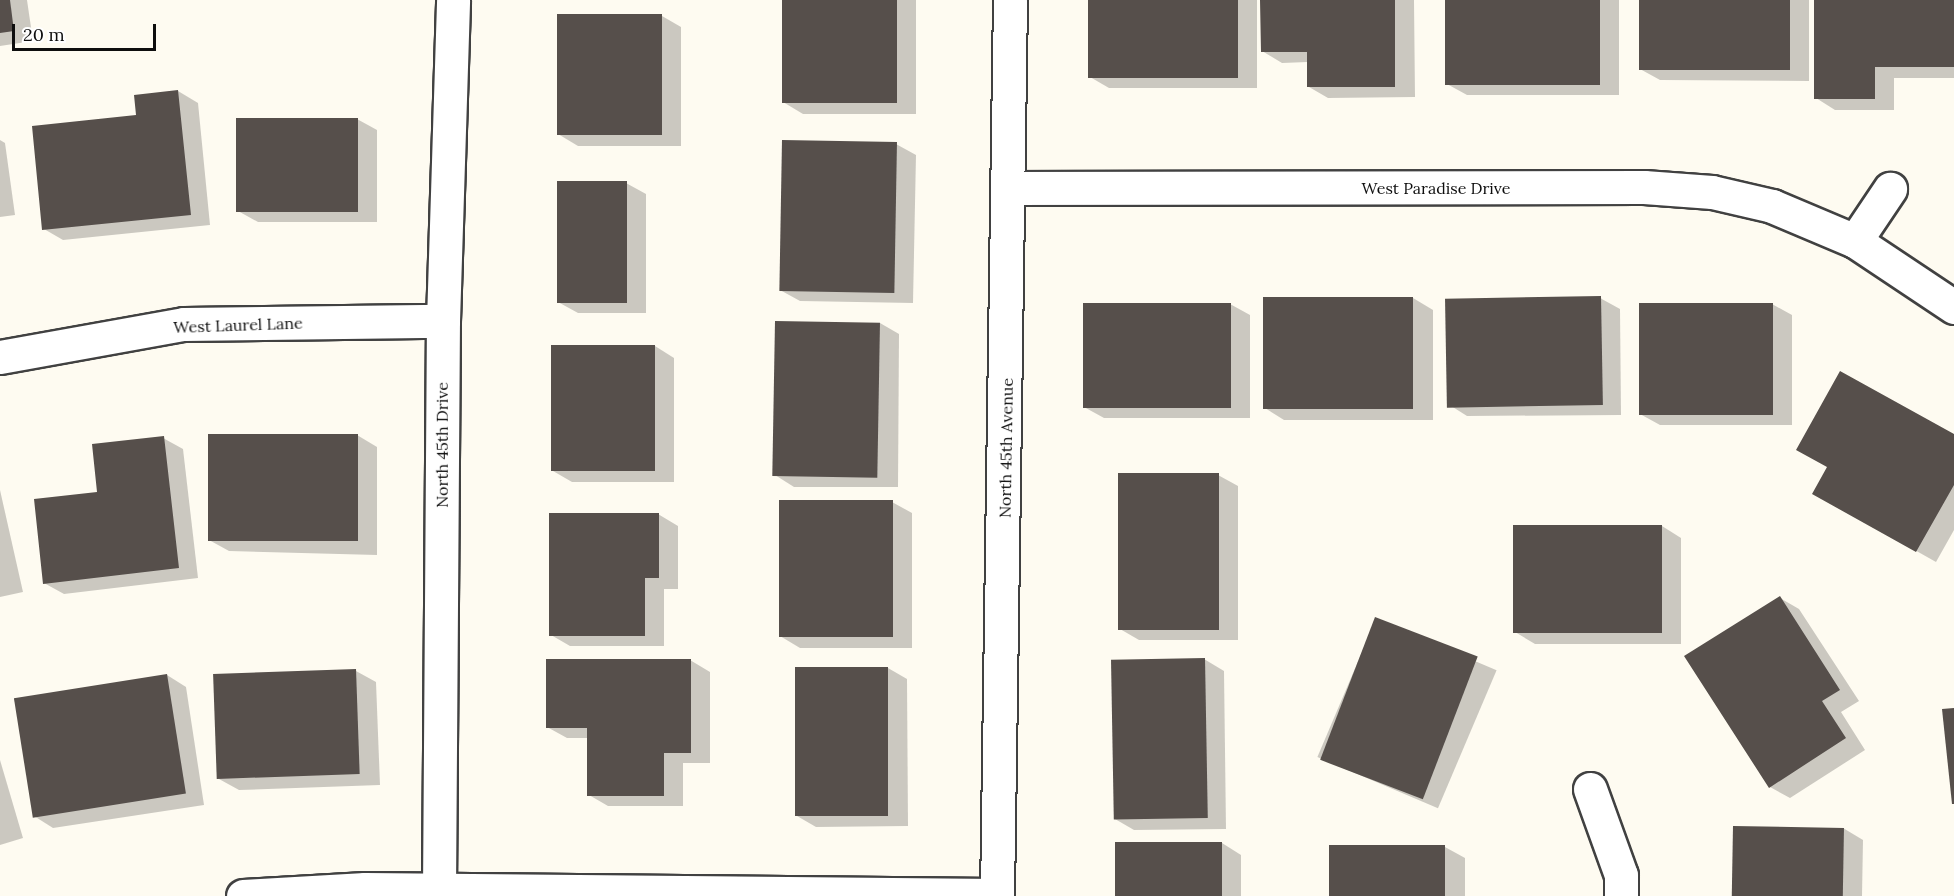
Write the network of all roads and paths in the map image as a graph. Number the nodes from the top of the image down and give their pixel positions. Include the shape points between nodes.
1 (453, 0) edge
2 (1010, 0) edge
3 (1008, 188) junction
4 (1890, 189) dead end
5 (1855, 241) junction
6 (1954, 307) edge
7 (443, 321) junction
8 (0, 357) edge
9 (1590, 789) dead end
10 (439, 891) junction
11 (243, 896) edge
12 (997, 896) edge
13 (1621, 896) edge

1 - 7 street, North 45th Drive
2 - 3 street, North 45th Avenue
3 - 5 street, West Paradise Drive via 1644,187 1712,192 1772,206
3 - 12 street, North 45th Avenue
4 - 5 street
5 - 6 street, West Paradise Drive
7 - 8 street, West Laurel Lane via 184,324
7 - 10 street, North 45th Drive
9 - 13 street via 1621,875
10 - 11 street via 365,889
10 - 12 street

